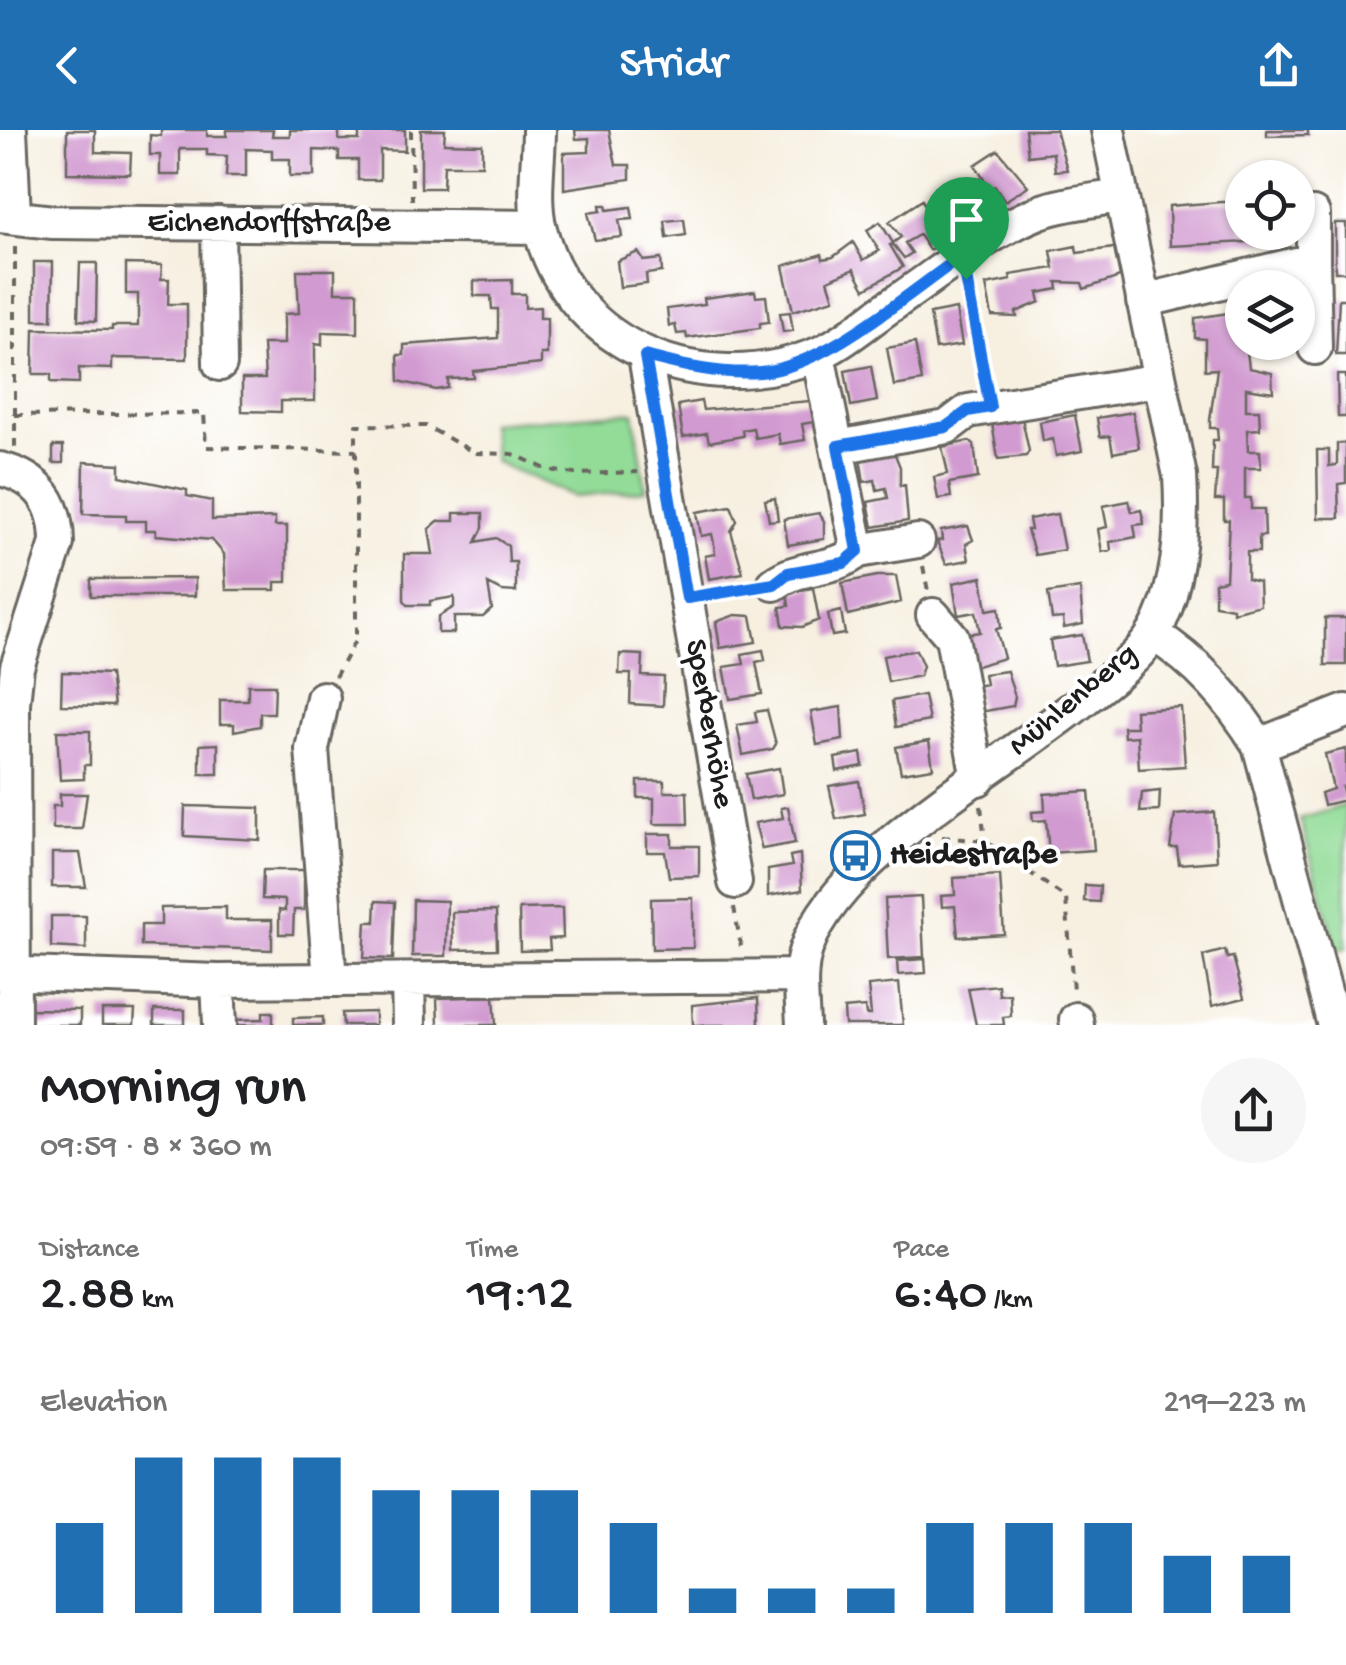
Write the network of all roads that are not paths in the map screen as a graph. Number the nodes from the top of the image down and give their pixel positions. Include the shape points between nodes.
1 (10, 130) edge
2 (539, 130) edge
3 (1108, 130) edge
4 (1119, 196) junction
5 (7, 216) edge
6 (218, 223) junction
7 (539, 227) junction
8 (1314, 250) edge
9 (1314, 260) junction
10 (1142, 300) junction
11 (1316, 348) dead end
12 (818, 354) junction
13 (645, 356) junction
14 (220, 364) dead end
15 (1160, 380) junction
16 (838, 446) junction
17 (0, 469) edge
18 (918, 541) road end
19 (858, 551) junction
20 (774, 584) road end
21 (933, 615) road end
22 (1153, 634) junction
23 (323, 698) road end
24 (1346, 711) edge
25 (1259, 745) junction
26 (978, 779) junction
27 (735, 882) road end
28 (6, 973) edge
29 (801, 976) junction
30 (330, 980) junction
31 (408, 980) junction
32 (218, 981) junction
33 (14, 1025) edge
34 (220, 1025) edge
35 (409, 1025) edge
36 (803, 1025) edge
37 (1334, 1025) edge

1 - 5 street
2 - 7 street
3 - 4 street, Mühlenberg
4 - 10 street, Mühlenberg
4 - 12 street via 1038,212
5 - 6 street, Eichendorffstraße
6 - 7 street, Eichendorffstraße
6 - 14 street
7 - 13 street via 574,296
8 - 9 street
9 - 10 street
9 - 11 street
10 - 15 street, Mühlenberg
12 - 13 street via 764,372 700,371
12 - 16 street
13 - 27 street, Sperberhöhe
15 - 16 street via 968,411 946,427
15 - 22 street, Mühlenberg via 1182,515 1168,595
16 - 19 street
17 - 28 street via 41,489 57,524 12,703
18 - 19 street
19 - 20 street via 844,563 788,573
21 - 26 street via 952,638
22 - 25 street via 1190,658 1234,704
22 - 26 street, Mühlenberg via 1114,676
23 - 30 street via 312,749
24 - 25 street
25 - 37 street
26 - 29 street, Mühlenberg via 842,889 806,948
28 - 32 street
28 - 33 street
29 - 31 street
29 - 36 street, Mühlenberg
30 - 31 street
30 - 32 street
31 - 35 street
32 - 34 street

